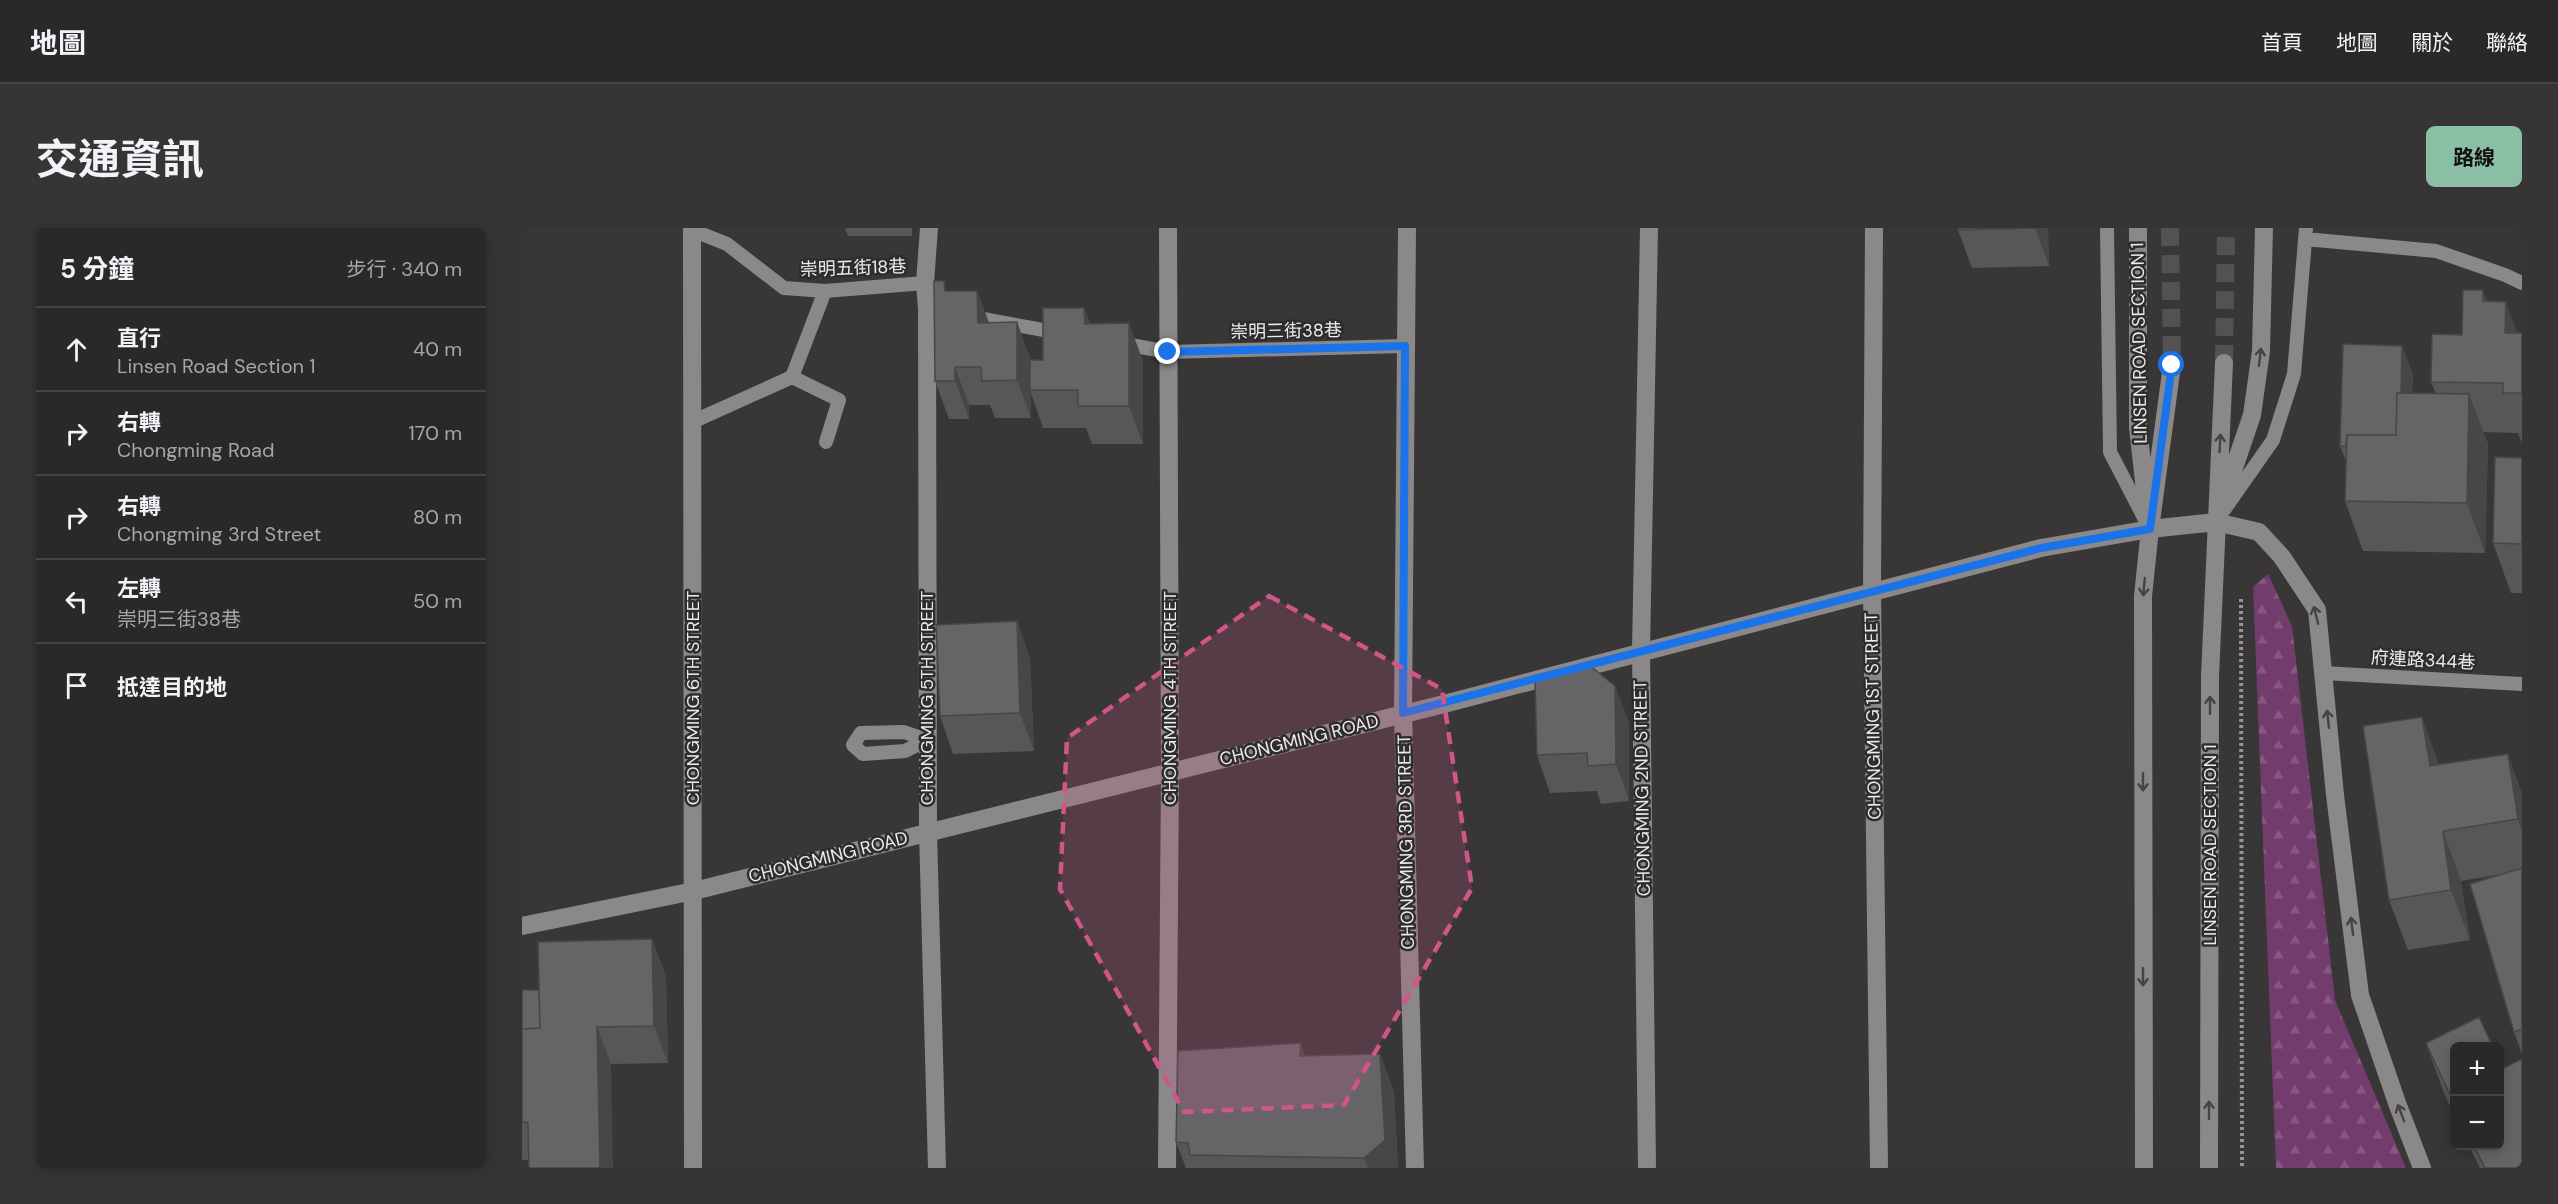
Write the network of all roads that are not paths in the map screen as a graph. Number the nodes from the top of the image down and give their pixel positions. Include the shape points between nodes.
1 (929, 228) edge
2 (1168, 228) edge
3 (1407, 228) edge
4 (1649, 228) edge
5 (1874, 228) edge
6 (2107, 228) edge
7 (2138, 228) edge
8 (2264, 228) edge
9 (692, 229) edge
10 (2306, 234) edge
11 (925, 283) junction
12 (2522, 283) edge
13 (825, 291) junction
14 (962, 315) edge
15 (1077, 336) edge
16 (1111, 342) edge
17 (1405, 346) junction
18 (1168, 352) junction
19 (2224, 363) tunnel mouth
20 (2172, 365) tunnel mouth
21 (792, 377) junction
22 (692, 422) junction
23 (826, 442) dead end
24 (2216, 522) junction
25 (2150, 529) junction
26 (1872, 591) junction
27 (1641, 651) junction
28 (2323, 673) junction
29 (2522, 684) edge
30 (1403, 713) junction
31 (1170, 772) junction
32 (928, 831) junction
33 (694, 891) junction
34 (522, 926) edge
35 (693, 1168) edge
36 (937, 1168) edge
37 (1167, 1168) edge
38 (1415, 1168) edge
39 (1647, 1168) edge
40 (1879, 1168) edge
41 (2144, 1168) edge
42 (2209, 1168) edge
43 (2422, 1168) edge

1 - 11 street, CHONGMING 5TH STREET
2 - 18 street, CHONGMING 4TH STREET
3 - 17 street, CHONGMING 3RD STREET
4 - 27 street, CHONGMING 2ND STREET
5 - 26 street, CHONGMING 1ST STREET
6 - 25 lane via 2110,452
7 - 25 street, LINSEN ROAD SECTION 1 via 2138,427
24 -> 8 street, LINSEN ROAD SECTION 1 via 2252,415 2261,351
9 - 13 lane, 崇明五街18巷 via 727,244 784,288
9 - 22 street, CHONGMING 6TH STREET
10 - 12 lane via 2436,251
10 - 24 lane via 2294,374 2273,440
11 - 13 lane, 崇明五街18巷
11 - 32 street, CHONGMING 5TH STREET via 933,310
13 - 21 lane
14 - 15 lane
16 - 18 lane, 崇明三街38巷
17 - 18 lane, 崇明三街38巷
17 - 30 street, CHONGMING 3RD STREET
18 - 31 street, CHONGMING 4TH STREET
24 -> 19 street, LINSEN ROAD SECTION 1
20 - 25 street, LINSEN ROAD SECTION 1
21 - 22 lane
21 - 23 lane via 839,400
22 - 33 street, CHONGMING 6TH STREET
24 - 25 street, CHONGMING ROAD
28 -> 24 street, CHONGMING ROAD via 2317,610 2282,557 2259,532
42 -> 24 street, LINSEN ROAD SECTION 1 via 2210,677
25 - 26 street, CHONGMING ROAD via 2041,548
25 -> 41 street, LINSEN ROAD SECTION 1 via 2143,608
26 - 27 street, CHONGMING ROAD
26 - 40 street, CHONGMING 1ST STREET
27 - 30 street, CHONGMING ROAD
27 - 39 street, CHONGMING 2ND STREET
28 - 29 lane, 府連路344巷
43 -> 28 street, CHONGMING ROAD via 2360,994
30 - 31 street, CHONGMING ROAD
30 - 38 street, CHONGMING 3RD STREET
31 - 32 street, CHONGMING ROAD
31 - 37 street, CHONGMING 4TH STREET
32 - 33 street, CHONGMING ROAD
32 - 36 street, CHONGMING 5TH STREET
33 - 34 street, CHONGMING ROAD
33 - 35 street, CHONGMING 6TH STREET

